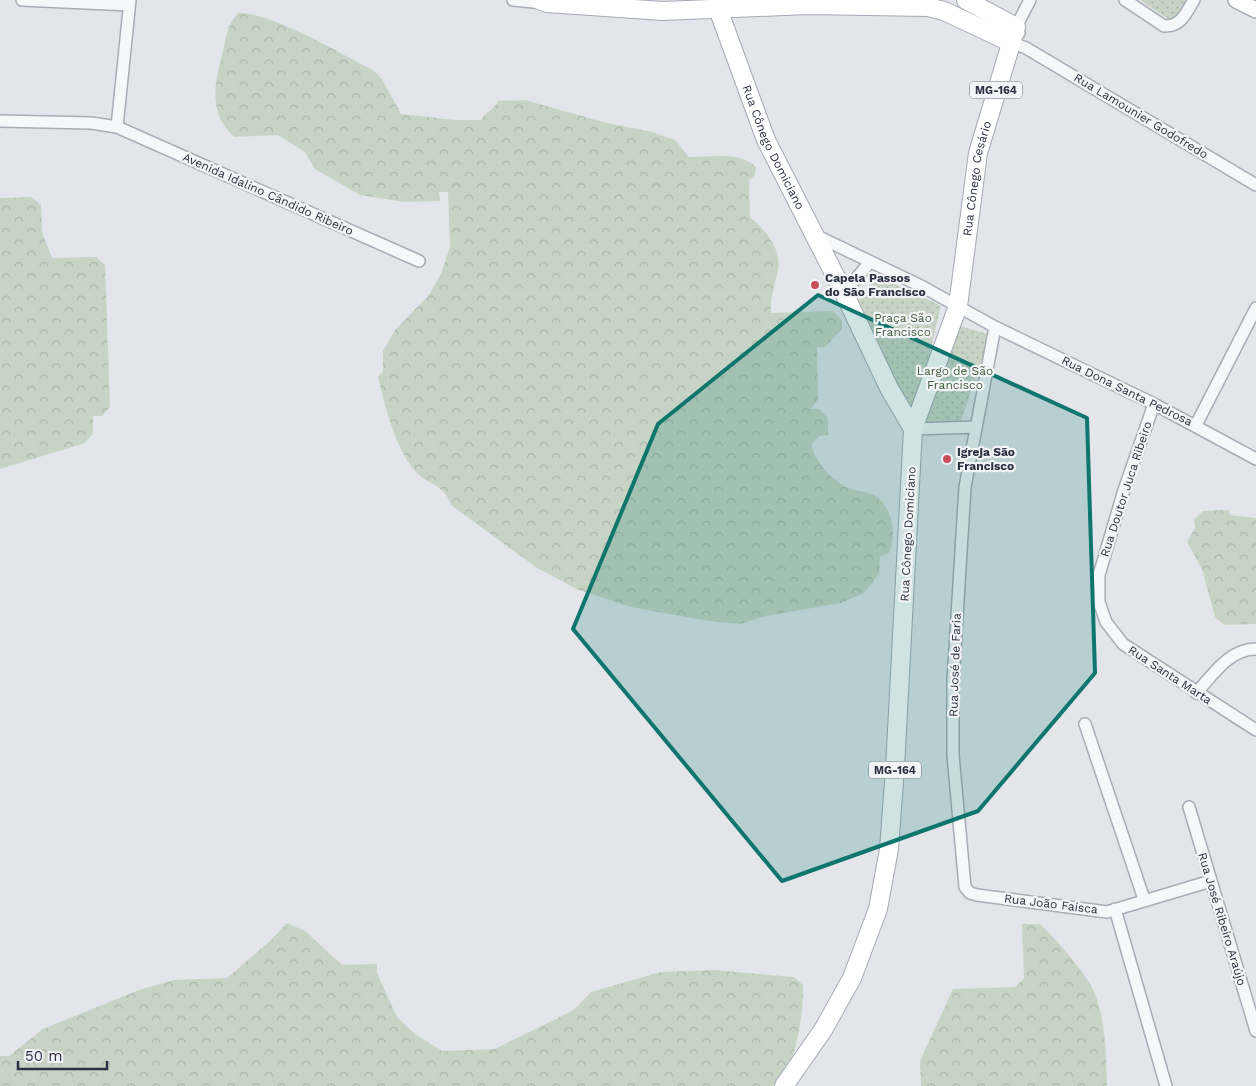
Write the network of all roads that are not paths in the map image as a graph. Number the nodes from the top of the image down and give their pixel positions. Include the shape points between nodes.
1 (22, 0) edge
2 (513, 0) edge
3 (966, 0) edge
4 (1030, 0) edge
5 (1125, 0) edge
6 (1194, 0) edge
7 (1236, 0) edge
8 (130, 2) edge
9 (543, 2) edge
10 (718, 3) edge
11 (928, 4) edge
12 (1256, 10) edge
13 (1017, 39) junction
14 (0, 121) edge
15 (117, 127) junction
16 (1256, 185) edge
17 (811, 233) junction
18 (419, 261) dead end
19 (870, 262) junction
20 (844, 294) junction
21 (958, 306) junction
22 (1254, 314) edge
23 (995, 327) junction
24 (1154, 404) junction
25 (1196, 425) junction
26 (976, 427) junction
27 (913, 429) junction
28 (1256, 459) edge
29 (1099, 575) joint
30 (1256, 649) edge
31 (1196, 693) junction
32 (1085, 724) dead end
33 (1256, 730) edge
34 (1189, 807) dead end
35 (1211, 881) junction
36 (977, 895) joint
37 (1144, 899) junction
38 (1115, 909) junction
39 (1256, 1030) edge
40 (784, 1086) edge
41 (1166, 1086) edge

1 - 8 street
2 - 9 street
3 - 13 main road
4 - 13 street, Rua Cônego Cesário
5 - 6 street via 1164,26 1170,26 1180,22
7 - 12 street
8 - 15 street
9 - 10 main road via 663,10
10 - 11 main road
10 - 17 main road, Rua Cônego Domiciano via 754,111
11 - 13 main road
13 - 16 street, Rua Lamounier Godofredo
13 - 21 main road, Rua Cônego Cesário / MG-164 via 978,153
14 - 15 street, Avenida Idalino Cândido Ribeiro via 92,123
15 - 18 street, Avenida Idalino Cândido Ribeiro
17 - 19 street
17 - 20 main road, Rua Cônego Domiciano
19 - 20 street
19 - 21 street
20 - 27 main road, Rua Cônego Domiciano via 889,388
21 - 23 street
21 - 27 main road, MG-164
22 - 25 street via 1240,335
23 - 24 street, Rua Dona Santa Pedrosa
23 - 26 street
24 - 25 street, Rua Dona Santa Pedrosa
24 - 29 street, Rua Doutor Juca Ribeiro
25 - 28 street, Rua Dona Santa Pedrosa
26 - 27 street
26 - 36 street, Rua José de Faria via 964,487 953,737 965,887
27 - 40 main road, Rua Cônego Domiciano / MG-164 via 890,849 878,909 852,978 823,1030
29 - 31 street, Rua Santa Marta via 1099,602 1106,622 1123,644
30 - 31 street via 1233,653
31 - 33 street, Rua Santa Marta
32 - 37 street
34 - 35 street, Rua José Ribeiro Araújo
35 - 37 street, Rua João Faísca
35 - 39 street, Rua José Ribeiro Araújo
36 - 38 street, Rua João Faísca via 1107,912
37 - 38 street, Rua João Faísca
38 - 41 street

